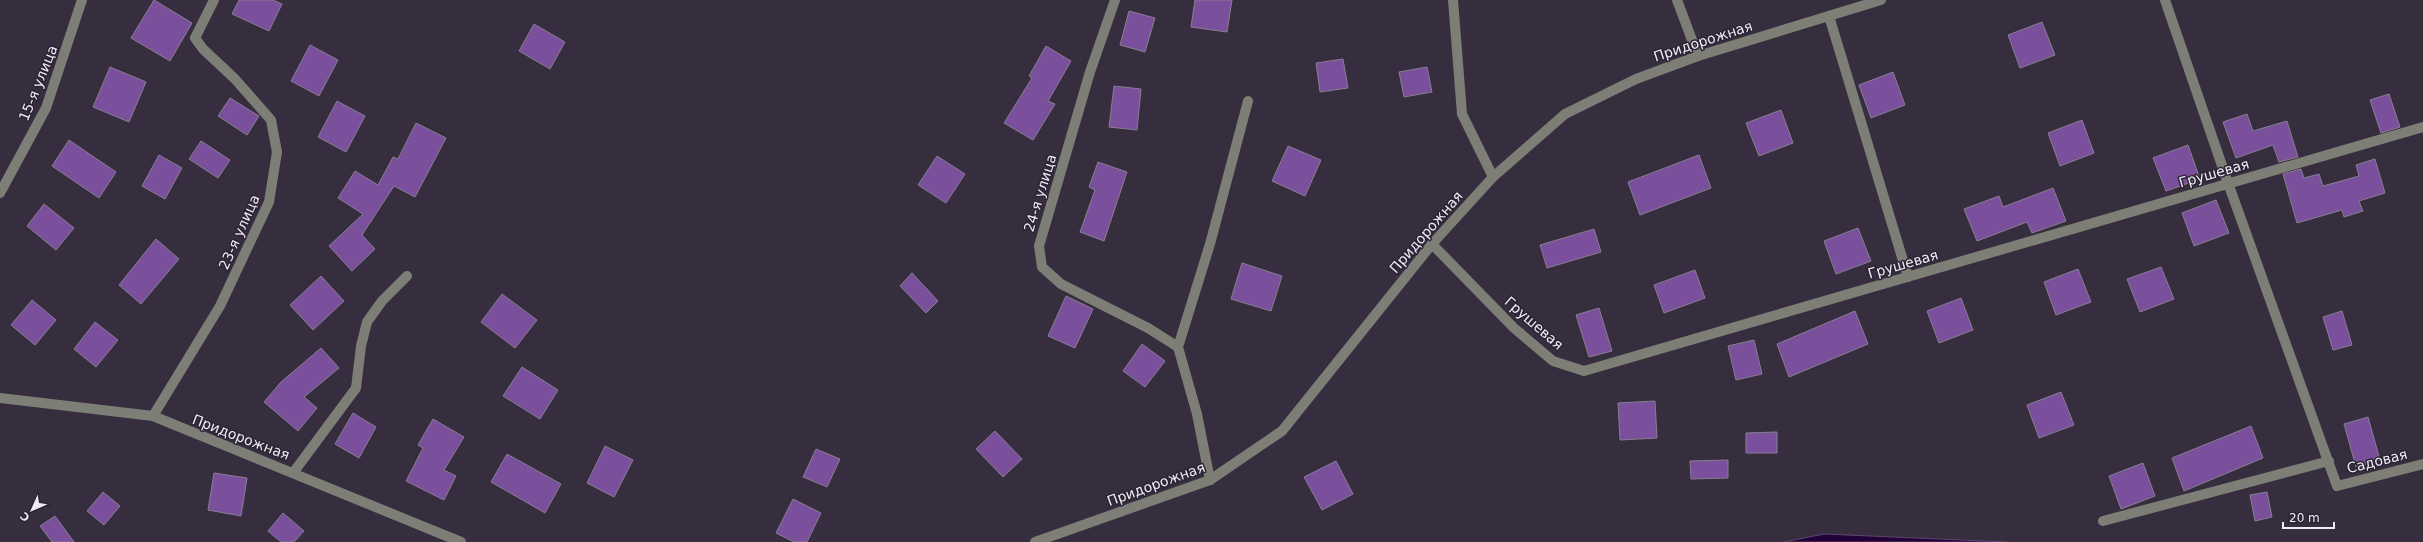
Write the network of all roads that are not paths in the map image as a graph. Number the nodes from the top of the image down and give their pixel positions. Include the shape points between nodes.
1 (82, 0) edge
2 (214, 0) edge
3 (1114, 0) edge
4 (1453, 0) edge
5 (1677, 0) edge
6 (1881, 0) edge
7 (2166, 0) edge
8 (1829, 16) junction
9 (1698, 56) junction
10 (1248, 101) dead end
11 (2423, 127) edge
12 (1494, 177) junction
13 (2228, 183) junction
14 (0, 193) edge
15 (1432, 244) junction
16 (406, 276) dead end
17 (1908, 277) junction
18 (1178, 347) junction
19 (0, 398) edge
20 (153, 416) junction
21 (2329, 461) junction
22 (2423, 464) edge
23 (294, 473) junction
24 (1210, 480) junction
25 (2103, 520) dead end
26 (461, 542) edge
27 (1035, 542) edge

1 - 14 street, 15-я улица via 46,108
2 - 20 street, 23-я улица via 195,38 271,120 277,152 269,202 220,306
3 - 18 street, 24-я улица via 1039,246 1042,267 1061,284 1148,328
4 - 12 street via 1462,114
5 - 9 street
6 - 8 street, Придорожная
7 - 13 street
8 - 9 street, Придорожная
8 - 17 street
9 - 12 street, Придорожная via 1636,79 1565,114
10 - 18 street via 1210,244
11 - 13 street, Грушевая
12 - 15 street, Придорожная
13 - 17 street, Грушевая
13 - 21 street
15 - 17 street, Грушевая via 1514,328 1553,361 1584,371
15 - 24 street, Придорожная via 1282,431
16 - 23 street via 366,322 356,388
18 - 24 street via 1197,414
19 - 20 street, Придорожная
20 - 23 street, Придорожная via 216,444
21 - 22 street, Садовая via 2338,486
21 - 25 street
23 - 26 street, Придорожная
24 - 27 street, Придорожная

